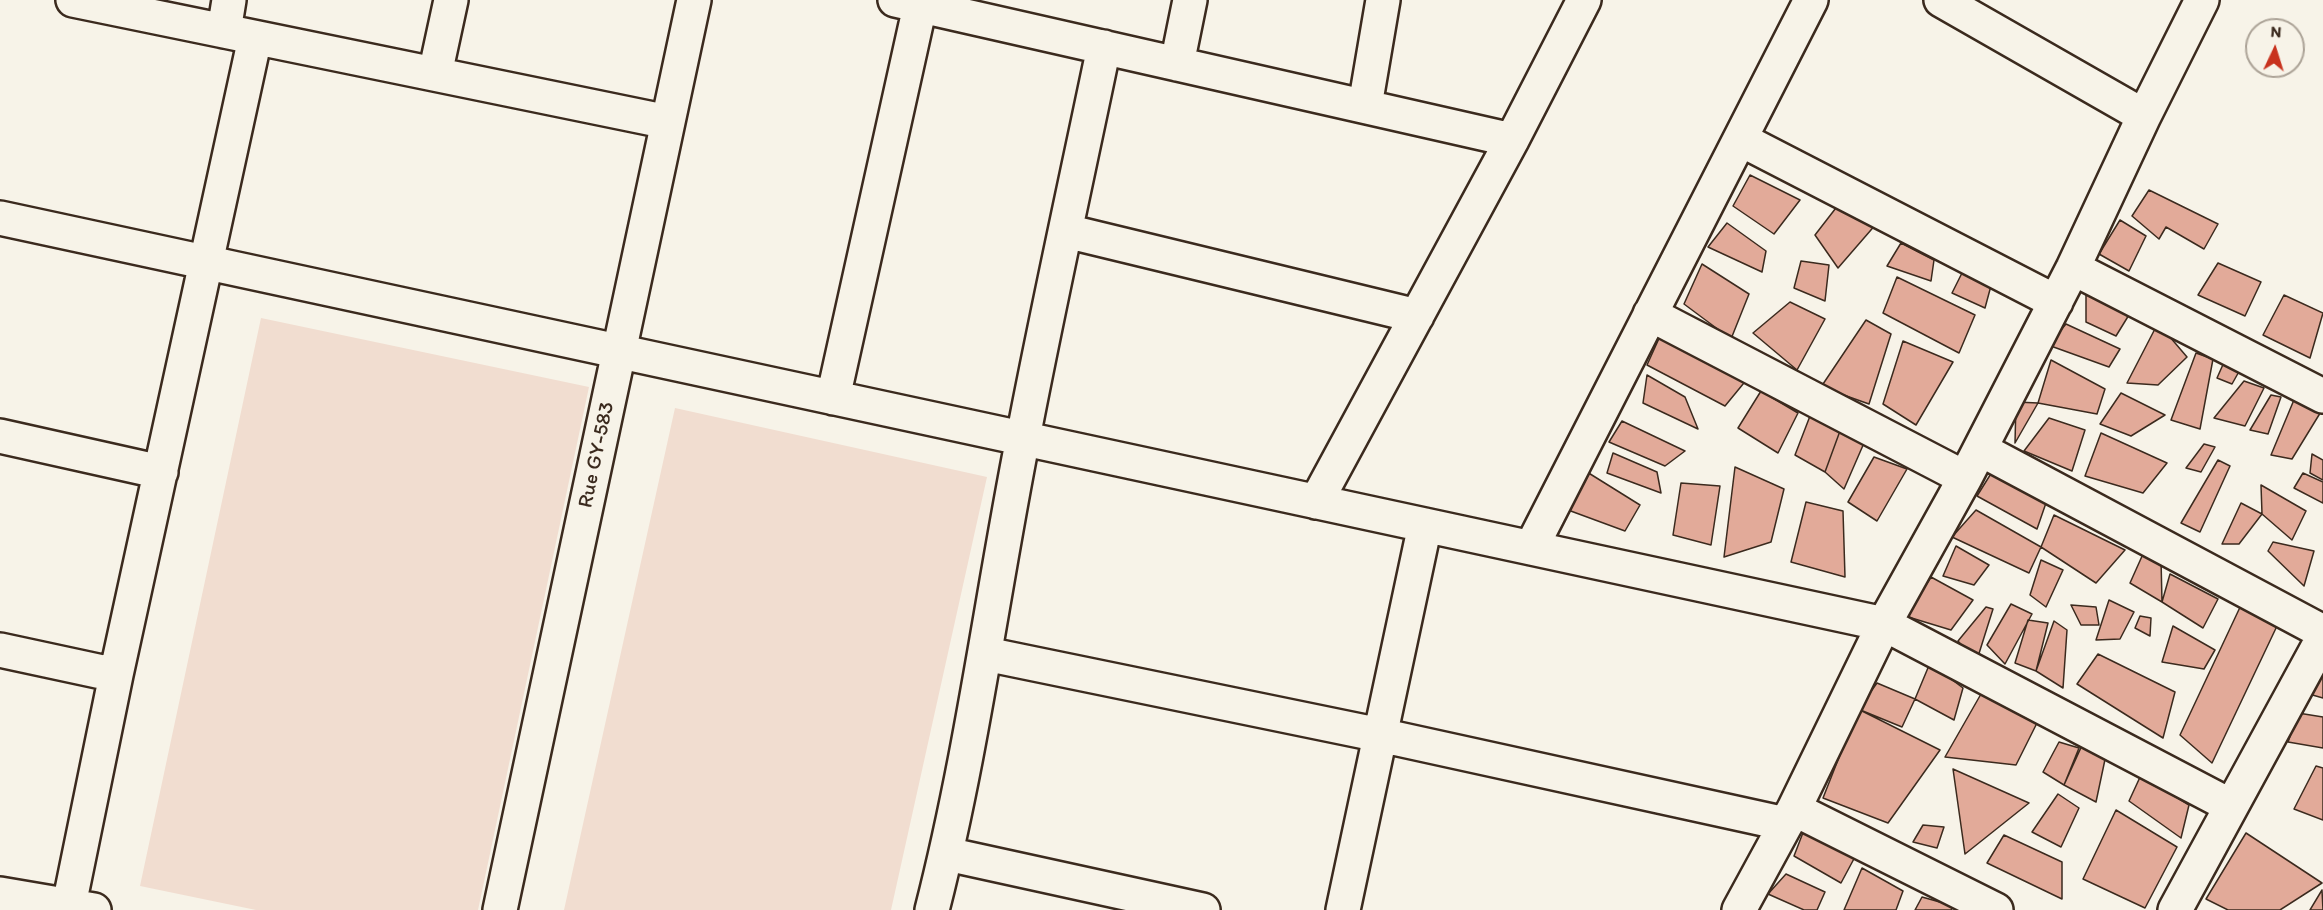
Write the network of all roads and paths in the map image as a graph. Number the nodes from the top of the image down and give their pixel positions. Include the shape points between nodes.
1 (73, 0) edge
2 (451, 0) edge
3 (694, 0) edge
4 (1190, 0) edge
5 (1383, 0) edge
6 (1584, 0) edge
7 (1811, 0) edge
8 (1941, 0) edge
9 (2202, 0) edge
10 (908, 3) edge
11 (236, 23) edge
12 (1104, 47) junction
13 (1177, 64) junction
14 (435, 74) junction
15 (1365, 106) junction
16 (2144, 116) junction
17 (668, 123) junction
18 (1740, 139) junction
19 (1512, 140) junction
20 (0, 218) edge
21 (1066, 231) junction
22 (206, 263) junction
23 (2073, 268) junction
24 (2055, 302) junction
25 (1650, 314) junction
26 (1417, 316) junction
27 (620, 352) junction
28 (2323, 396) edge
29 (833, 398) junction
30 (0, 436) edge
31 (1022, 439) junction
32 (1980, 449) junction
33 (161, 472) junction
34 (1965, 478) junction
35 (1316, 501) junction
36 (1425, 525) junction
37 (1530, 548) junction
38 (1884, 624) junction
39 (2323, 632) edge
40 (2323, 638) edge
41 (0, 650) edge
42 (986, 654) junction
43 (116, 675) junction
44 (1380, 735) junction
45 (2231, 806) junction
46 (1790, 816) junction
47 (947, 854) junction
48 (0, 894) edge
49 (77, 908) edge
50 (500, 910) edge
51 (933, 910) edge
52 (1203, 910) edge
53 (1343, 910) edge
54 (1739, 910) edge
55 (1995, 910) edge
56 (2175, 910) edge

1 - 11 street
2 - 14 street
3 - 17 street, Rue GY-583
4 - 13 street
5 - 15 street
6 - 19 street
7 - 18 street
8 - 16 street
9 - 16 street
10 - 12 street
10 - 29 street
11 - 14 street
11 - 22 street
12 - 13 street
12 - 21 street
13 - 15 street
14 - 17 street
15 - 19 street
16 - 23 street
17 - 27 street, Rue GY-583
18 - 24 street
18 - 25 street
19 - 26 street
20 - 22 street
21 - 26 street
21 - 31 street
22 - 27 street
22 - 33 street
23 - 24 street
23 - 28 street
24 - 32 street
25 - 34 street
25 - 37 street
26 - 35 street
27 - 29 street
27 - 50 street, Rue GY-583
29 - 31 street
30 - 33 street
31 - 35 street
31 - 42 street
32 - 34 street
32 - 39 street
33 - 43 street
34 - 38 street
35 - 36 street
36 - 37 street
36 - 44 street
37 - 38 street
38 - 45 street
38 - 46 street
40 - 45 street
41 - 43 street
42 - 44 street
42 - 47 street
43 - 49 street
44 - 46 street
44 - 53 street
45 - 56 street
46 - 54 street
46 - 55 street
47 - 51 street
47 - 52 street
48 - 49 street

